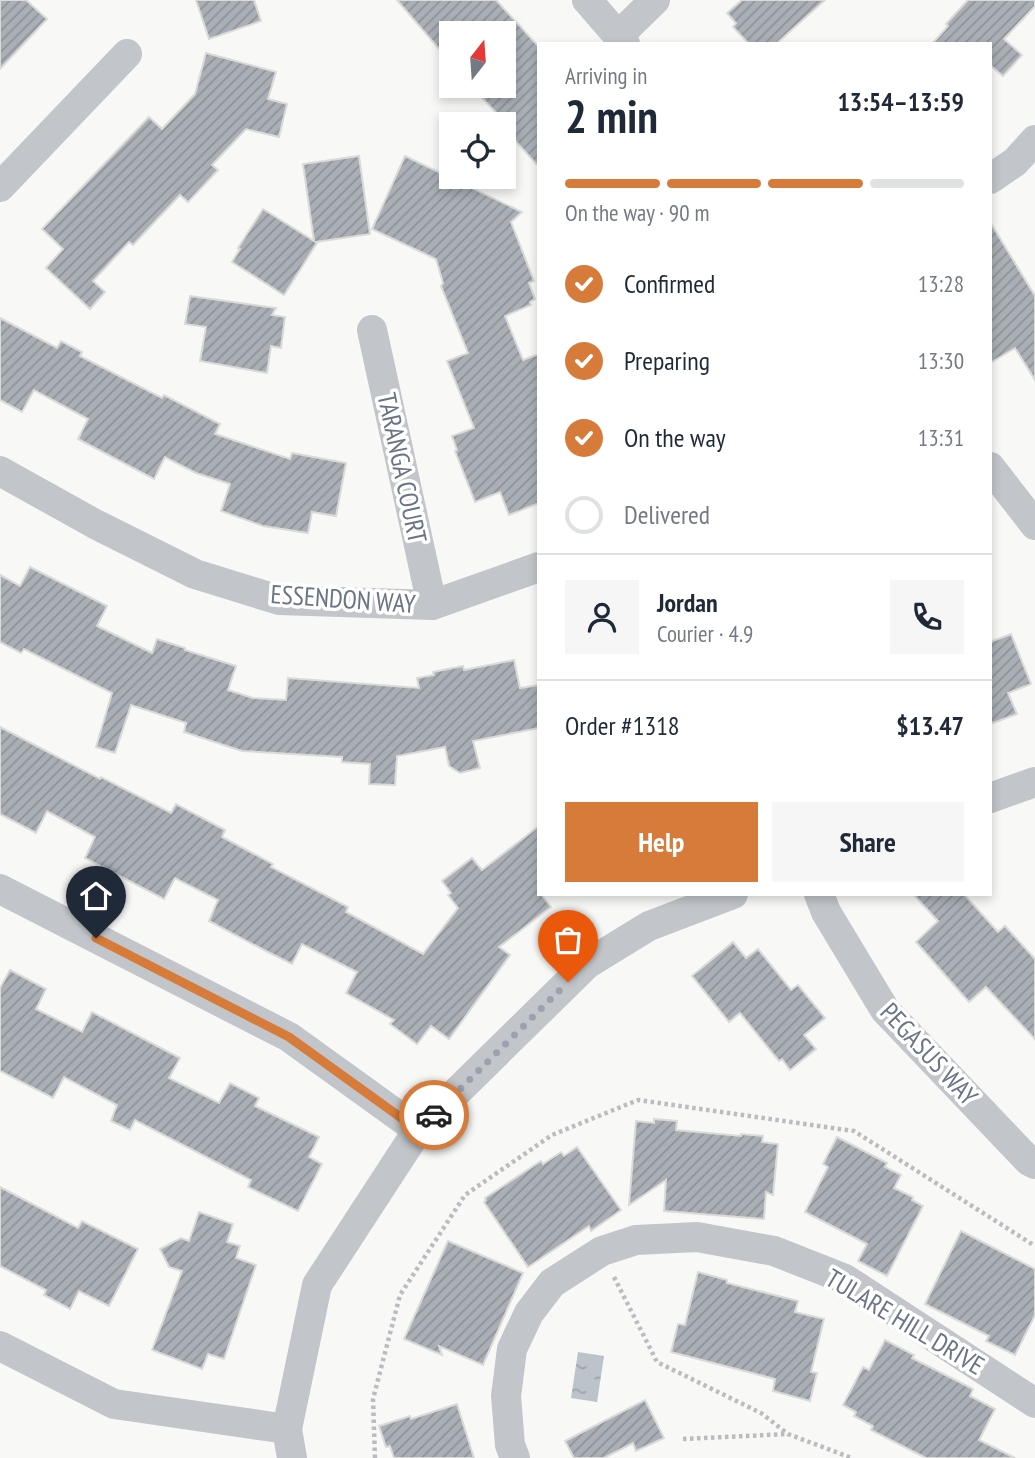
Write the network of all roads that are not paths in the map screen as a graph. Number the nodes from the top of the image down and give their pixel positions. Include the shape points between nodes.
1 (587, 0) edge
2 (655, 0) edge
3 (622, 40) edge
4 (127, 54) dead end
5 (1035, 140) edge
6 (992, 178) edge
7 (0, 187) edge
8 (372, 331) dead end
9 (992, 470) edge
10 (0, 471) edge
11 (1035, 525) edge
12 (537, 568) edge
13 (432, 605) junction
14 (1035, 782) edge
15 (992, 797) edge
16 (0, 888) edge
17 (728, 896) edge
18 (820, 896) edge
19 (418, 1130) junction
20 (1035, 1164) edge
21 (0, 1346) edge
22 (1035, 1403) edge
23 (290, 1443) edge
24 (516, 1458) edge

1 - 3 street
2 - 3 street
4 - 7 street
5 - 6 street
8 - 13 street, TARANGA COURT
9 - 11 street
10 - 13 street, ESSENDON WAY via 195,574 279,600
12 - 13 street, ESSENDON WAY
14 - 15 street
16 - 19 street via 289,1037
17 - 19 street via 649,926 587,964
18 - 20 street, PEGASUS WAY via 885,1010
19 - 23 street via 317,1285
21 - 23 street via 114,1404
22 - 24 street, TULARE HILL DRIVE via 845,1279 774,1251 697,1237 636,1240 602,1251 552,1283 529,1313 512,1349 506,1396 510,1445

